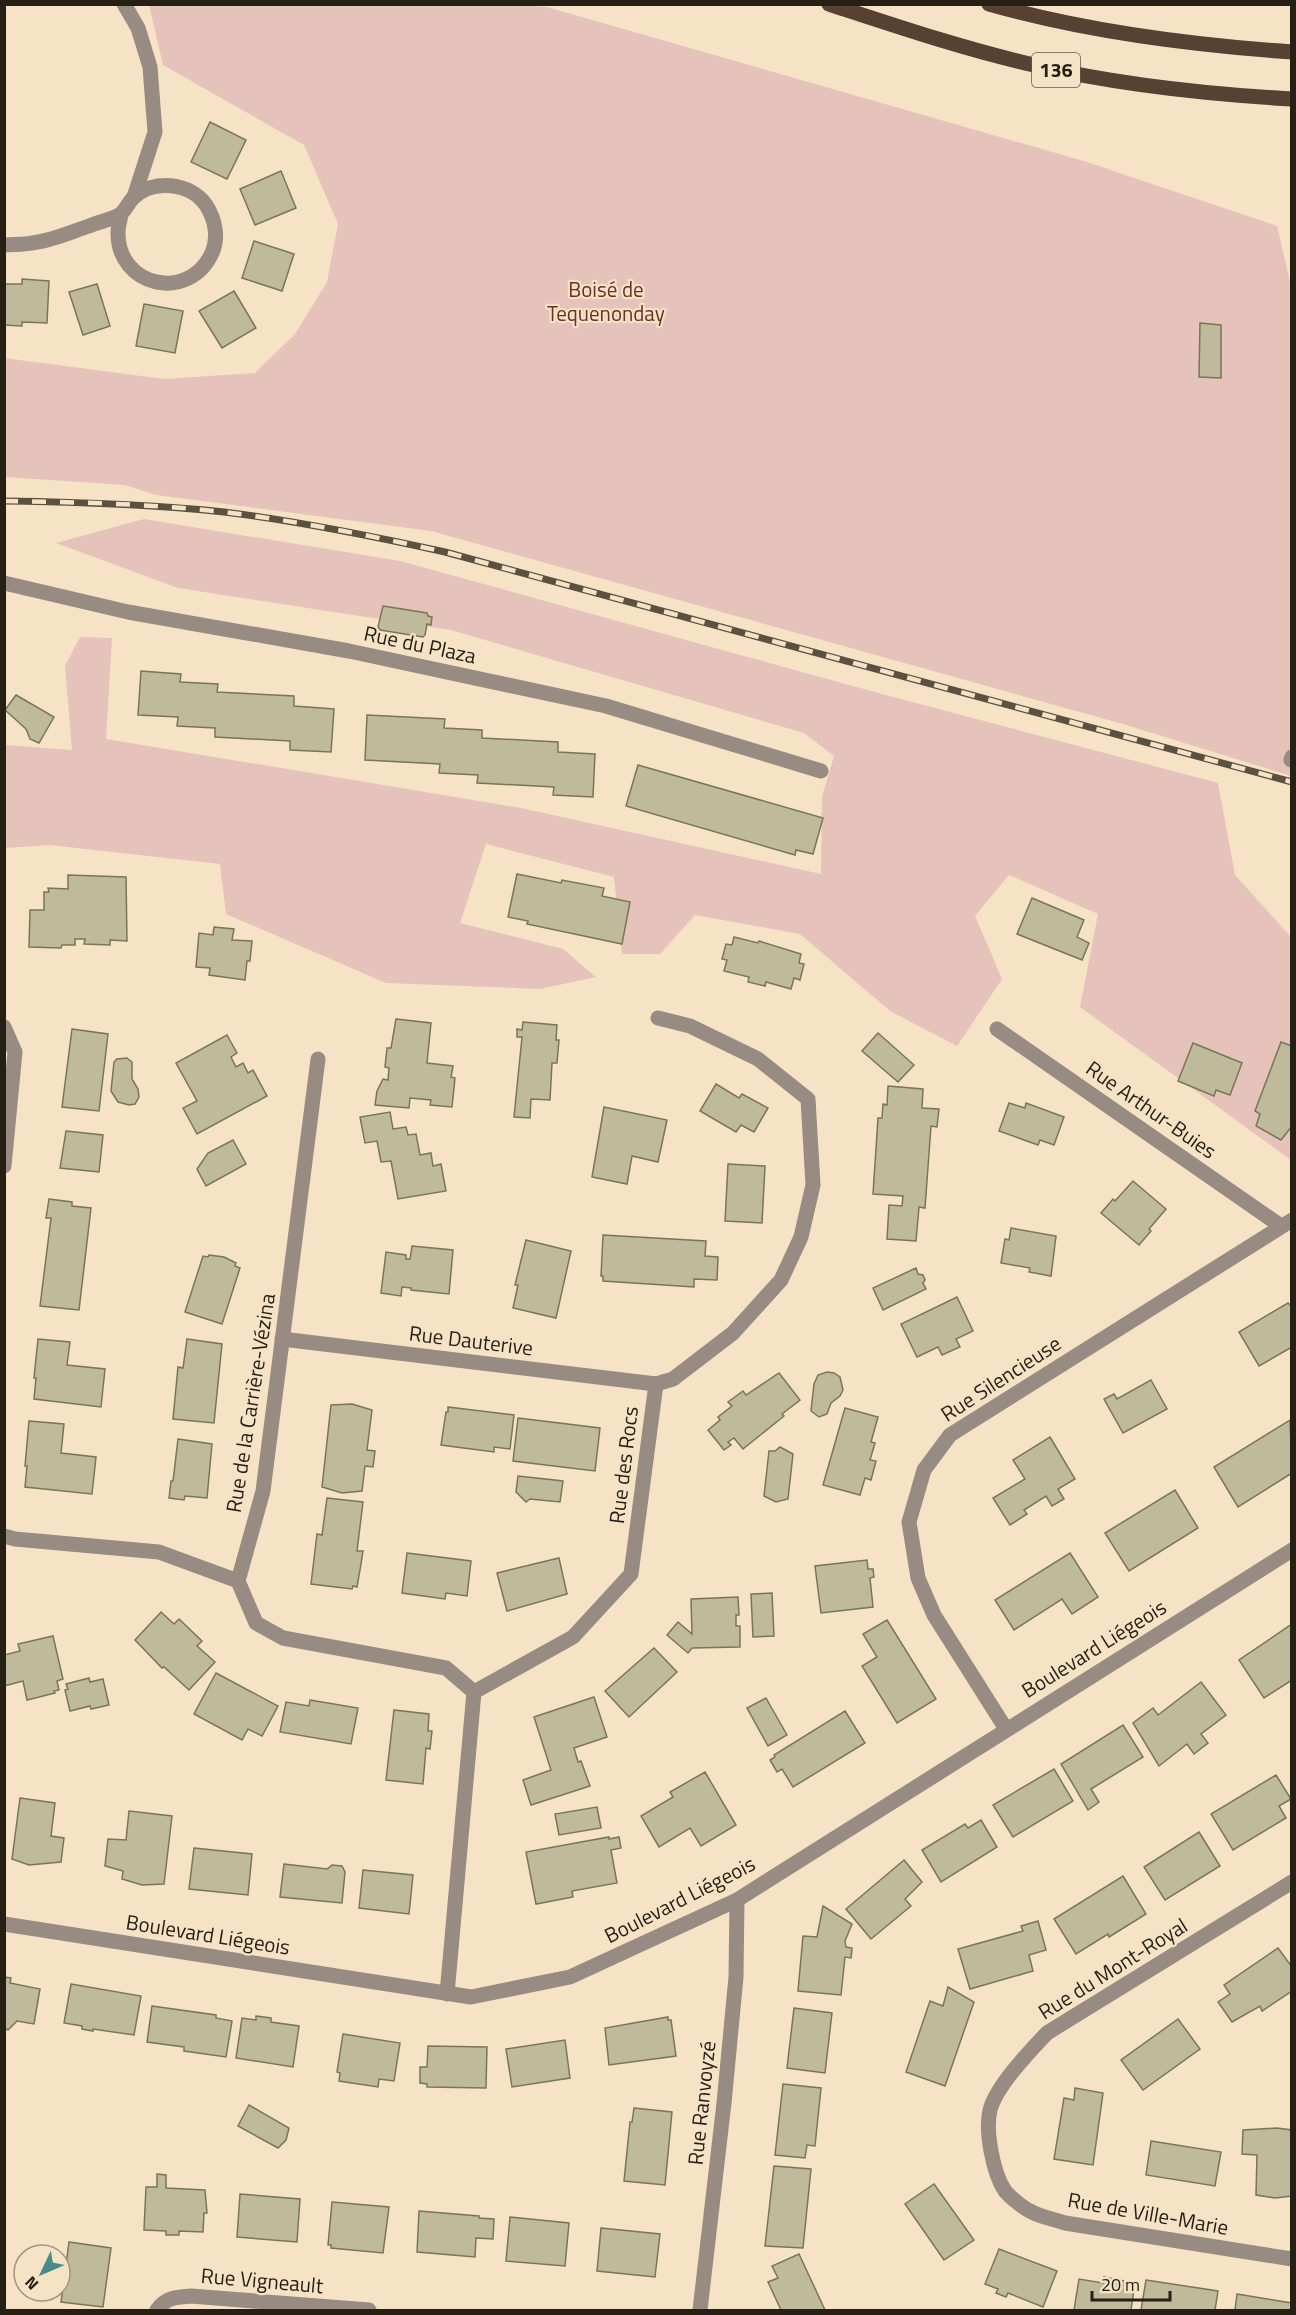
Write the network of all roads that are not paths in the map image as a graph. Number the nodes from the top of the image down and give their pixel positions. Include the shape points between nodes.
1 (124, 4) edge
2 (828, 4) edge
3 (989, 4) edge
4 (1292, 52) edge
5 (1292, 99) edge
6 (134, 197) junction
7 (121, 214) junction
8 (4, 245) edge
9 (4, 583) edge
10 (821, 771) dead end
11 (658, 1018) dead end
12 (4, 1027) edge
13 (997, 1029) dead end
14 (318, 1059) dead end
15 (4, 1166) edge
16 (1286, 1223) edge
17 (282, 1339) junction
18 (656, 1384) junction
19 (4, 1536) edge
20 (1292, 1550) edge
21 (238, 1581) junction
22 (474, 1692) junction
23 (1006, 1729) junction
24 (1292, 1882) edge
25 (737, 1900) junction
26 (4, 1924) edge
27 (447, 1994) junction
28 (1005, 2191) joint
29 (1292, 2259) edge
30 (157, 2310) edge
31 (369, 2310) edge
32 (700, 2310) edge

1 - 6 street via 138,28 150,67 155,132
2 - 5 main road, 136 via 961,46 1092,77
3 - 4 main road, 136 via 1026,15 1179,42
6 - 7 street
6 - 7 street via 162,185 195,194 213,219 215,241 207,263 183,281 164,284 139,276 119,248
7 - 8 street via 33,243
9 - 10 street, Rue du Plaza via 128,612 349,651 606,706
11 - 18 street, Rue des Rocs via 690,1026 758,1059 808,1099 813,1185 801,1237 781,1280 733,1333 673,1379
12 - 15 street via 15,1052
13 - 16 street, Rue Arthur-Buies
14 - 17 street, Rue de la Carrière-Vézina
16 - 23 street, Rue Silencieuse via 950,1435 924,1470 909,1522 918,1578 934,1615
17 - 18 street, Rue Dauterive
17 - 21 street, Rue de la Carrière-Vézina via 263,1491
18 - 22 street, Rue des Rocs via 631,1574 573,1637
19 - 21 street via 159,1552
20 - 23 street, Boulevard Liégeois
21 - 22 street via 256,1623 283,1638 446,1668
22 - 27 street
23 - 25 street, Boulevard Liégeois
24 - 28 street, Rue du Mont-Royal via 1047,2033 1027,2053 990,2110 990,2139
25 - 27 street, Boulevard Liégeois via 570,1977 471,1997
25 - 32 street, Rue Ranvoyzé via 736,1977
26 - 27 street, Boulevard Liégeois
28 - 29 street, Rue de Ville-Marie via 1029,2211 1065,2223
30 - 31 street, Rue Vigneault via 175,2296

